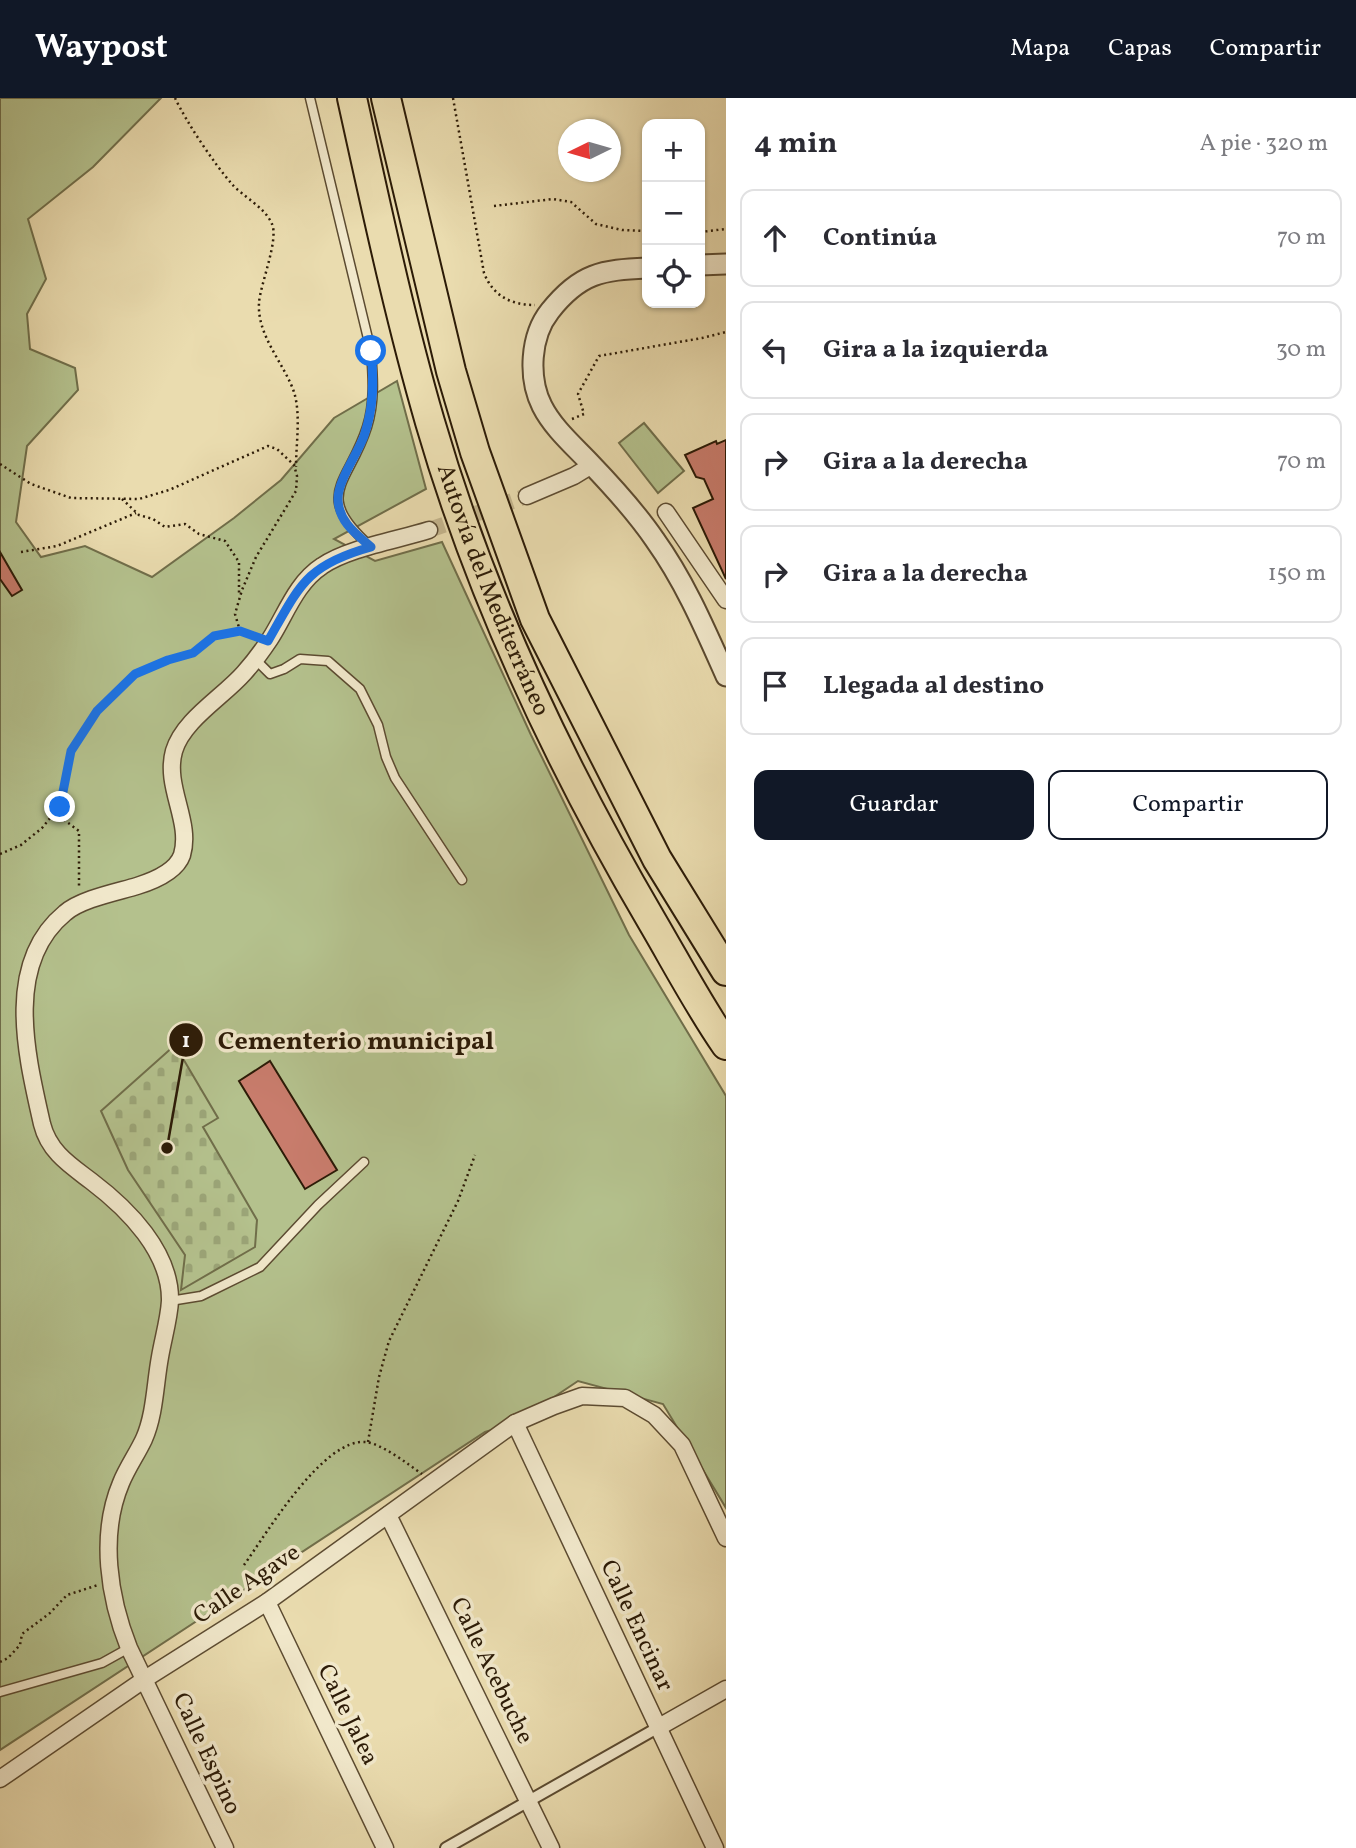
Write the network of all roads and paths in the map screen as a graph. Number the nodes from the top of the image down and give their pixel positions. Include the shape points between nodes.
1 (174, 98) edge
2 (310, 98) edge
3 (352, 98) edge
4 (386, 98) edge
5 (453, 98) edge
6 (494, 206) dead end
7 (726, 229) edge
8 (642, 231) edge
9 (705, 231) edge
10 (726, 264) edge
11 (705, 265) edge
12 (642, 268) edge
13 (559, 300) junction
14 (726, 332) edge
15 (567, 421) dead end
16 (0, 464) edge
17 (592, 465) junction
18 (295, 471) junction
19 (527, 496) tunnel mouth
20 (122, 499) junction
21 (666, 512) dead end
22 (136, 513) junction
23 (429, 530) tunnel mouth
24 (371, 547) junction
25 (21, 552) dead end
26 (239, 600) junction
27 (726, 600) edge
28 (240, 631) junction
29 (268, 641) junction
30 (254, 659) junction
31 (726, 676) edge
32 (54, 813) junction
33 (0, 854) edge
34 (462, 880) dead end
35 (79, 906) junction
36 (726, 971) edge
37 (723, 1042) edge
38 (475, 1155) dead end
39 (364, 1162) dead end
40 (170, 1301) junction
41 (516, 1423) junction
42 (368, 1442) junction
43 (433, 1482) junction
44 (388, 1515) junction
45 (726, 1538) edge
46 (244, 1565) dead end
47 (111, 1581) junction
48 (267, 1602) junction
49 (129, 1648) junction
50 (0, 1662) edge
51 (145, 1679) junction
52 (726, 1689) edge
53 (0, 1692) edge
54 (659, 1727) junction
55 (0, 1779) edge
56 (530, 1802) junction
57 (225, 1848) edge
58 (385, 1848) edge
59 (446, 1848) edge
60 (551, 1848) edge
61 (715, 1848) edge

1 - 18 path via 231,183 273,225 260,317 294,393
2 - 24 lane via 371,351 368,423 338,491 344,520
3 - 37 highway, Autovía del Mediterráneo via 407,340 441,460 485,583 567,769
4 - 36 highway, Autovía del Mediterráneo via 455,383 535,619 657,859
5 - 13 path via 488,283 511,302 537,305
6 - 8 path via 553,199 571,202 596,224
7 - 9 path
10 - 11 street
12 - 13 street via 601,272 575,285
13 - 17 street via 546,316 534,347 536,394 555,425
14 - 15 path via 599,356 578,394 584,414
16 - 20 path via 31,484 71,498
17 - 19 street
17 - 31 street via 666,555
18 - 20 path via 277,449 268,446 169,490
18 - 26 path via 296,491 256,556
20 - 22 path
21 - 27 street
22 - 25 path via 57,546
22 - 26 path via 165,527 185,524 199,534 225,541 239,562
23 - 24 street
24 - 29 street via 338,557 312,574
26 - 28 path via 235,614
28 - 29 path
28 - 32 path via 214,636 193,653 135,674 97,711 71,751 60,807
29 - 30 street
30 - 34 lane via 270,674 300,659 328,661 360,689 395,778
30 - 35 street via 188,725 175,749 170,776 183,828 182,855 172,870
32 - 33 path via 21,845
32 - 35 path via 79,831
35 - 40 street via 46,933 29,964 27,1044 43,1129 52,1149 131,1217 153,1245 166,1273
38 - 42 path via 458,1201 389,1341
39 - 40 lane via 260,1266 201,1296
40 - 47 street, Calle Espino via 151,1418 120,1485 113,1512
41 - 43 street, Calle Agave
41 - 45 street, Calle Agave via 582,1396 625,1398 654,1415 682,1445
41 - 54 street, Calle Encinar
42 - 43 path
42 - 46 path via 348,1443 309,1474
43 - 44 street, Calle Agave
44 - 48 street, Calle Agave
44 - 56 street, Calle Acebuche
47 - 49 street, Calle Espino
47 - 50 path via 67,1595 22,1634 20,1645
48 - 51 street, Calle Agave
48 - 58 street, Calle Jalea
49 - 51 street, Calle Espino
49 - 53 lane via 93,1666
51 - 55 street, Calle Agave
51 - 57 street, Calle Espino
52 - 54 street
54 - 56 street
54 - 61 street, Calle Encinar
56 - 59 street
56 - 60 street, Calle Acebuche

